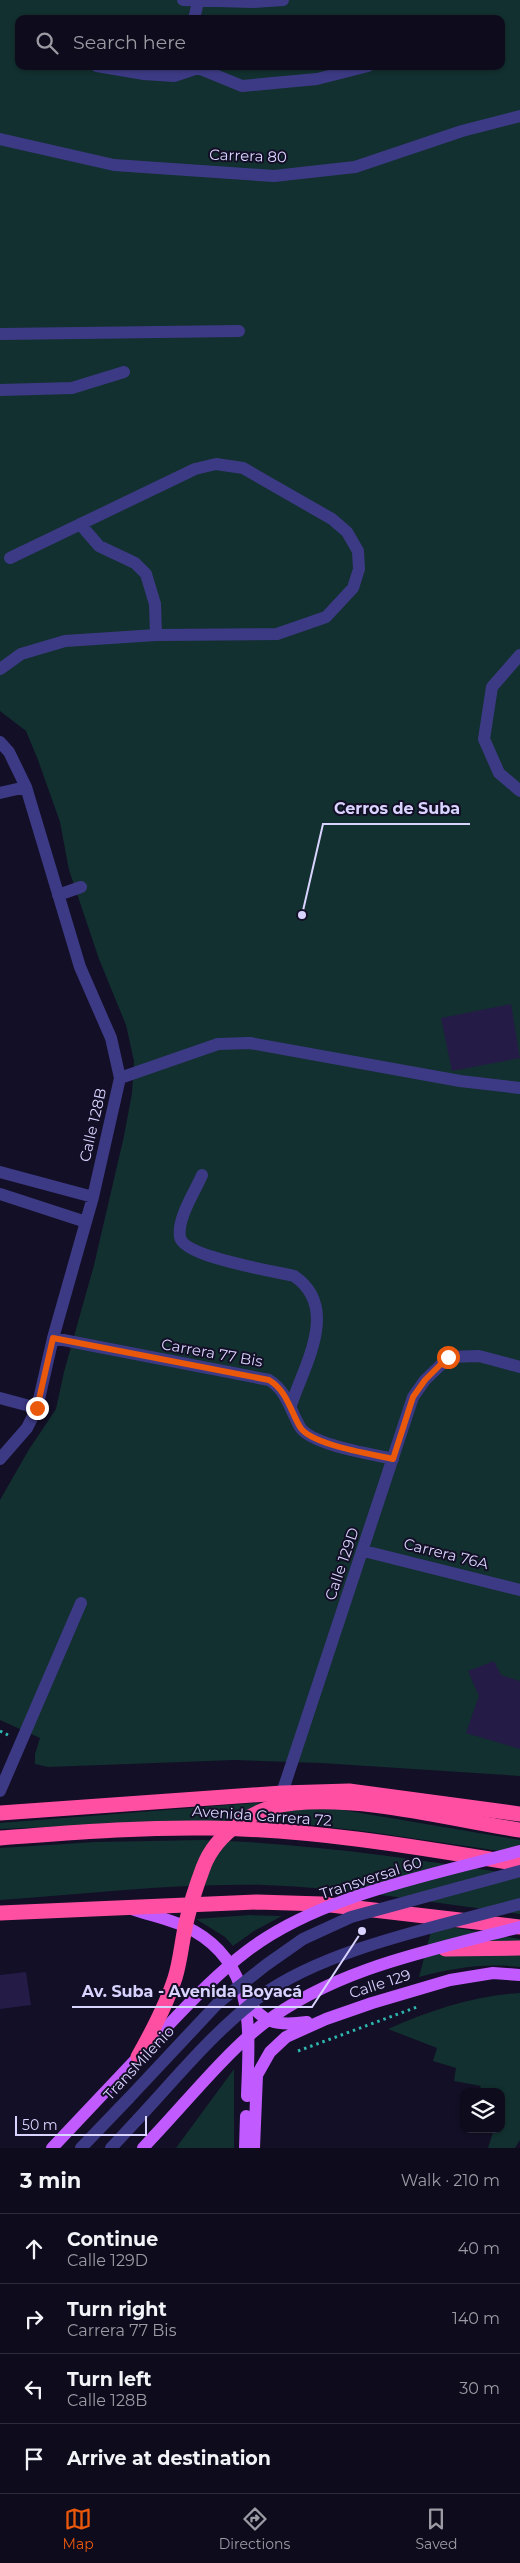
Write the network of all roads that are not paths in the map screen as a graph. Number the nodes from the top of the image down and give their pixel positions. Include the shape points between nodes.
1 (183, 0) edge
2 (283, 0) edge
3 (198, 2) junction
4 (195, 15) edge
5 (120, 70) edge
6 (190, 70) edge
7 (205, 70) edge
8 (352, 70) edge
9 (520, 116) edge
10 (0, 139) edge
11 (239, 331) dead end
12 (0, 334) edge
13 (124, 372) dead end
14 (0, 390) edge
15 (80, 524) junction
16 (10, 558) dead end
17 (156, 635) junction
18 (520, 655) edge
19 (0, 669) edge
20 (0, 742) edge
21 (26, 787) junction
22 (520, 791) edge
23 (0, 793) edge
24 (81, 887) dead end
25 (58, 895) junction
26 (120, 1078) junction
27 (520, 1088) edge
28 (0, 1172) edge
29 (202, 1175) dead end
30 (0, 1194) edge
31 (93, 1197) junction
32 (86, 1222) junction
33 (53, 1338) junction
34 (520, 1367) edge
35 (0, 1398) edge
36 (291, 1405) junction
37 (37, 1408) junction
38 (0, 1458) edge
39 (393, 1459) junction
40 (364, 1551) junction
41 (520, 1590) edge
42 (81, 1602) dead end
43 (0, 1791) edge
44 (282, 1792) junction
45 (0, 1813) edge
46 (520, 1814) edge
47 (520, 1830) edge
48 (0, 1838) edge
49 (520, 1851) edge
50 (520, 1864) edge
51 (520, 1871) edge
52 (520, 1904) edge
53 (128, 1908) junction
54 (0, 1913) edge
55 (520, 1927) edge
56 (520, 1948) edge
57 (433, 1950) junction
58 (520, 1975) edge
59 (243, 1992) junction
60 (326, 2019) junction
61 (138, 2057) junction
62 (52, 2148) edge
63 (82, 2148) edge
64 (111, 2148) edge
65 (143, 2148) edge
66 (245, 2148) edge
67 (254, 2148) edge

1 - 3 street
2 - 3 street
3 - 4 street
5 - 6 street via 174,76
7 - 8 street via 242,86 317,79
9 - 10 street, Carrera 80 via 462,131 355,167 274,176 114,165
11 - 12 street
13 - 14 street via 72,388
15 - 16 street
15 - 17 street via 99,546 135,563 146,574 155,604
15 - 17 street via 194,469 216,464 242,468 332,518 347,532 358,551 359,569 354,588 326,617 277,634
17 - 19 street via 65,642 21,654
18 - 22 street via 492,687 484,739 499,773
20 - 21 street, Calle 128B via 9,752
21 - 23 street
21 - 25 street, Calle 128B
24 - 25 street
25 - 26 street, Calle 128B via 80,967 111,1038
26 - 27 street via 218,1044 250,1043 460,1082
26 - 31 street, Calle 128B
28 - 31 street
29 - 36 street via 180,1228 184,1246 201,1255 294,1276 306,1284 315,1298 318,1328
30 - 32 street
31 - 32 street, Calle 128B
32 - 33 street, Calle 128B
33 - 36 street, Carrera 77 Bis via 269,1380 276,1384
33 - 37 street, Calle 128B
34 - 39 street, Calle 129D via 480,1356 448,1357 413,1397
35 - 37 street
36 - 39 street, Carrera 77 Bis via 301,1429 314,1439
37 - 38 street, Calle 128B via 27,1428
39 - 40 street, Calle 129D
40 - 41 street, Carrera 76A
40 - 44 street, Calle 129D
42 - 43 street
44 - 45 highway, Avenida Carrera 72
44 - 46 highway, Avenida Carrera 72 via 349,1791
47 - 61 highway, bridge via 336,1802 293,1803 259,1812 237,1825 219,1842 203,1866 187,1918 176,1977
48 - 50 highway, Avenida Carrera 72 via 210,1828 396,1844
49 - 61 main road, Transversal 60, bridge via 345,1900 280,1930 240,1957
51 - 63 street, TransMilenio, bridge via 351,1917 303,1939 218,2003
52 - 64 street, bridge via 370,1946 298,1974 262,1996 228,2024
53 - 54 highway
53 - 55 highway via 233,1902 322,1904
53 - 59 main road via 193,1930 207,1940 228,1960
55 - 57 main road, bridge
56 - 57 highway, bridge
57 - 65 main road, bridge via 368,1970 315,1992 262,2025
58 - 60 main road, Calle 129 via 486,1974 450,1980
59 - 60 main road via 257,2013 274,2023
59 - 66 main road via 248,2026
60 - 67 main road, Calle 129 via 286,2037 262,2063 255,2086
61 - 62 main road, Transversal 60

